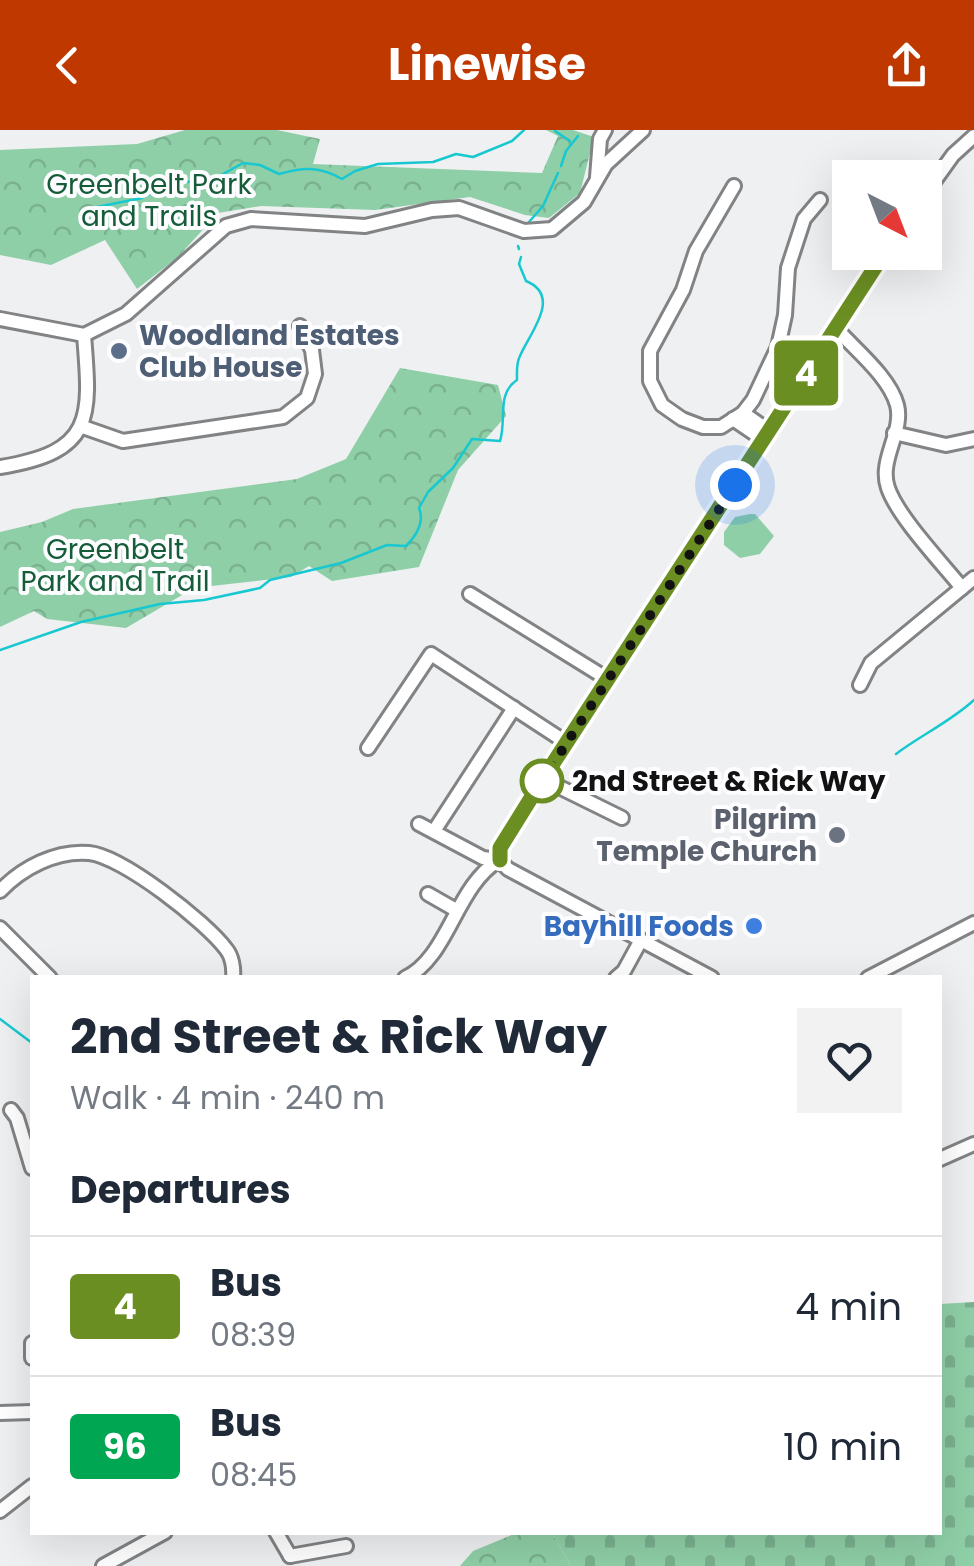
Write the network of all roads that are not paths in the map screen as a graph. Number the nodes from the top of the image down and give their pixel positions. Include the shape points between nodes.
1 (607, 130) edge
2 (643, 130) edge
3 (974, 136) edge
4 (606, 164) junction
5 (942, 170) edge
6 (597, 177) junction
7 (734, 186) dead end
8 (820, 200) dead end
9 (873, 270) edge
10 (0, 318) edge
11 (300, 326) dead end
12 (835, 327) junction
13 (84, 336) junction
14 (738, 416) junction
15 (83, 426) junction
16 (894, 434) junction
17 (767, 436) junction
18 (974, 439) edge
19 (0, 467) edge
20 (974, 578) edge
21 (962, 588) junction
22 (470, 594) dead end
23 (609, 680) junction
24 (860, 685) dead end
25 (514, 708) junction
26 (567, 743) junction
27 (368, 748) dead end
28 (543, 779) junction
29 (622, 818) dead end
30 (419, 824) dead end
31 (434, 831) junction
32 (500, 860) junction
33 (0, 891) edge
34 (428, 894) dead end
35 (456, 910) junction
36 (974, 924) edge
37 (0, 928) edge
38 (642, 940) junction
39 (47, 975) edge
40 (233, 975) edge
41 (410, 975) edge
42 (619, 975) edge
43 (706, 975) edge
44 (874, 975) edge
45 (11, 1110) dead end
46 (974, 1144) edge
47 (942, 1158) edge
48 (30, 1161) edge
49 (0, 1412) edge
50 (30, 1412) edge
51 (30, 1488) edge
52 (0, 1511) edge
53 (160, 1535) edge
54 (277, 1535) edge
55 (346, 1546) dead end
56 (289, 1561) edge
57 (103, 1566) edge

1 - 4 street
1 - 6 street
2 - 4 street
3 - 5 street
4 - 6 street
6 - 13 street via 584,202 552,229 524,232 459,208 365,226 251,219 226,226 126,314
7 - 14 street via 650,351 650,381 662,405 682,419 721,427
8 - 14 street via 804,219 788,268 778,347
9 - 12 street
10 - 13 street
11 - 15 street via 315,374 307,398 282,416 123,441
12 - 16 street via 898,407
12 - 17 street
13 - 15 street via 89,395
14 - 17 street
15 - 19 street via 59,450
16 - 18 street via 946,446
16 - 21 street via 885,468 888,488
17 - 23 street
20 - 21 street
21 - 24 street via 871,663
22 - 23 street
23 - 26 street
25 - 26 street
25 - 27 street via 430,654
25 - 31 street
26 - 28 street
28 - 29 street
28 - 32 street via 500,848
30 - 31 street
31 - 32 street via 483,858
32 - 35 street via 486,868
32 - 38 street
33 - 40 street via 44,859 89,853 115,861 158,887 228,950
34 - 35 street
35 - 41 street via 426,965
36 - 44 street
37 - 39 street
38 - 42 street
38 - 43 street
45 - 48 street
46 - 47 street
49 - 50 street
51 - 52 street
53 - 57 street
54 - 56 street
55 - 56 street

